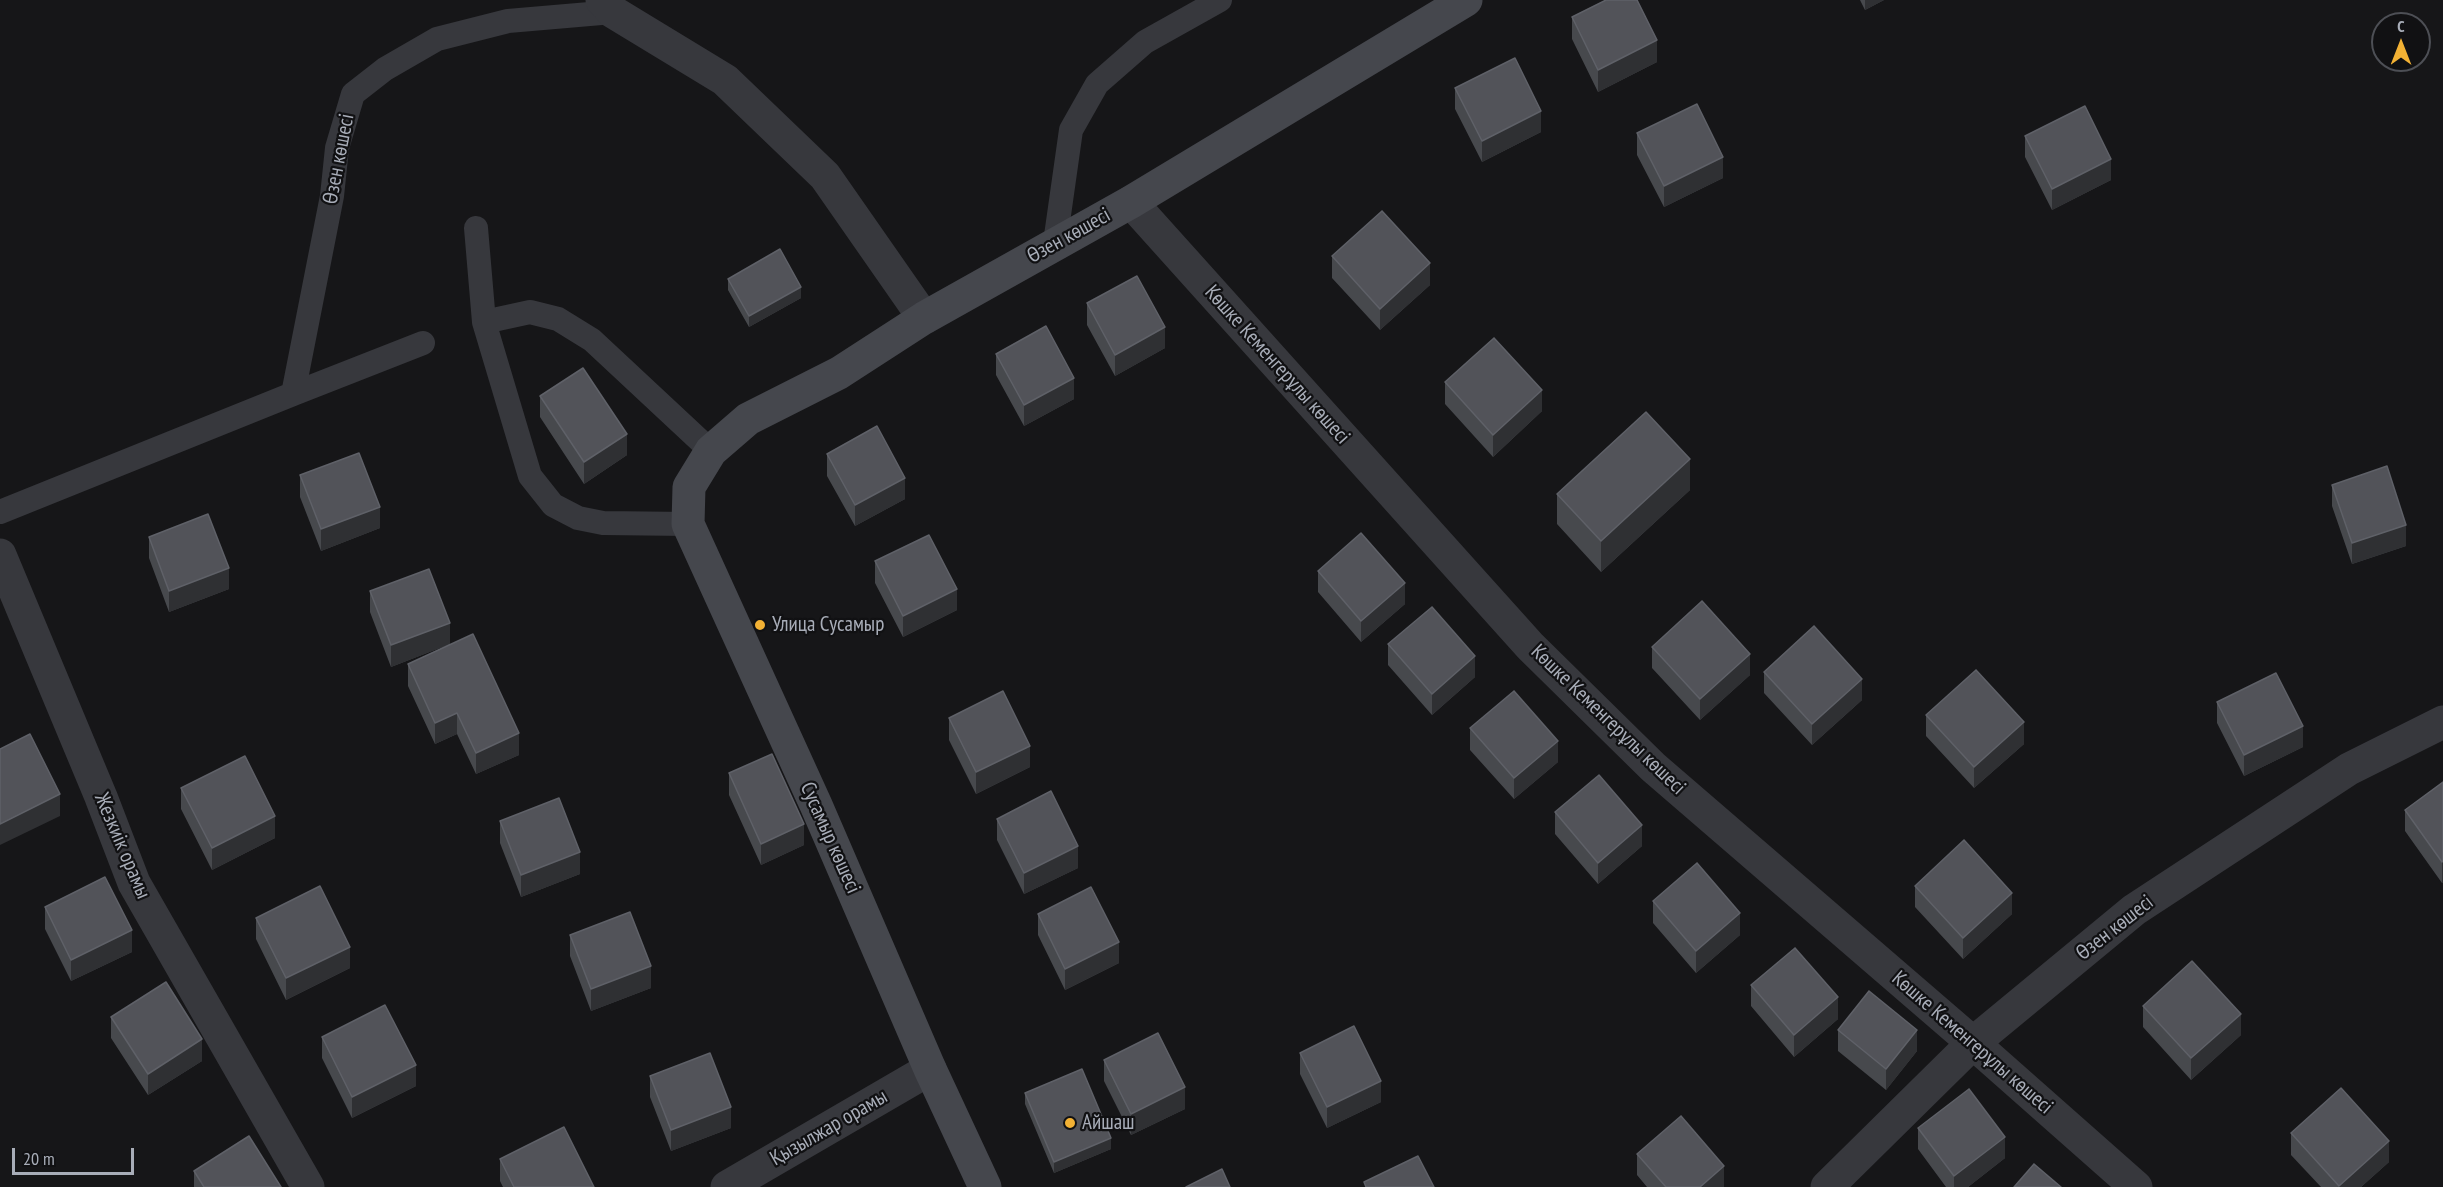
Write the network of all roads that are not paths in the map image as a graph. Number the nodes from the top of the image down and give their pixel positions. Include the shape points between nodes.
1 (1220, 0) edge
2 (1466, 0) edge
3 (608, 6) edge
4 (1131, 202) junction
5 (476, 228) dead end
6 (1055, 243) junction
7 (924, 318) junction
8 (484, 322) junction
9 (423, 343) dead end
10 (293, 394) junction
11 (711, 451) junction
12 (689, 487) joint
13 (0, 512) edge
14 (688, 524) junction
15 (0, 555) edge
16 (2443, 722) edge
17 (1973, 1043) junction
18 (930, 1069) junction
19 (308, 1187) edge
20 (727, 1187) edge
21 (985, 1187) edge
22 (1827, 1187) edge
23 (2136, 1187) edge

1 - 6 lane via 1145,42 1096,84 1071,130
2 - 4 main road, Өзен көшесі
3 - 7 street via 725,80 825,176
3 - 10 lane, Өзен көшесі via 508,21 437,39 385,69 353,94 337,148 332,196
4 - 6 main road, Өзен көшесі
4 - 17 street, Көшке Кеменгерұлы көшесі via 1530,646 1653,767
5 - 8 lane
6 - 7 main road, Өзен көшесі
7 - 11 main road, Өзен көшесі via 839,373 748,419
8 - 11 lane via 530,312 558,318 592,340
8 - 14 lane via 530,476 554,505 578,518 603,523
9 - 10 lane
10 - 13 lane
11 - 12 main road, Өзен көшесі
12 - 14 main road, Сусамыр көшесі
14 - 18 main road, Сусамыр көшесі
15 - 19 street, Жезкиік орамы via 134,883
16 - 17 street, Өзен көшесі via 2349,769 2134,910
17 - 22 street, Өзен көшесі
17 - 23 street, Көшке Кеменгерұлы көшесі
18 - 20 street, Қызылжар орамы
18 - 21 main road, Сусамыр көшесі

